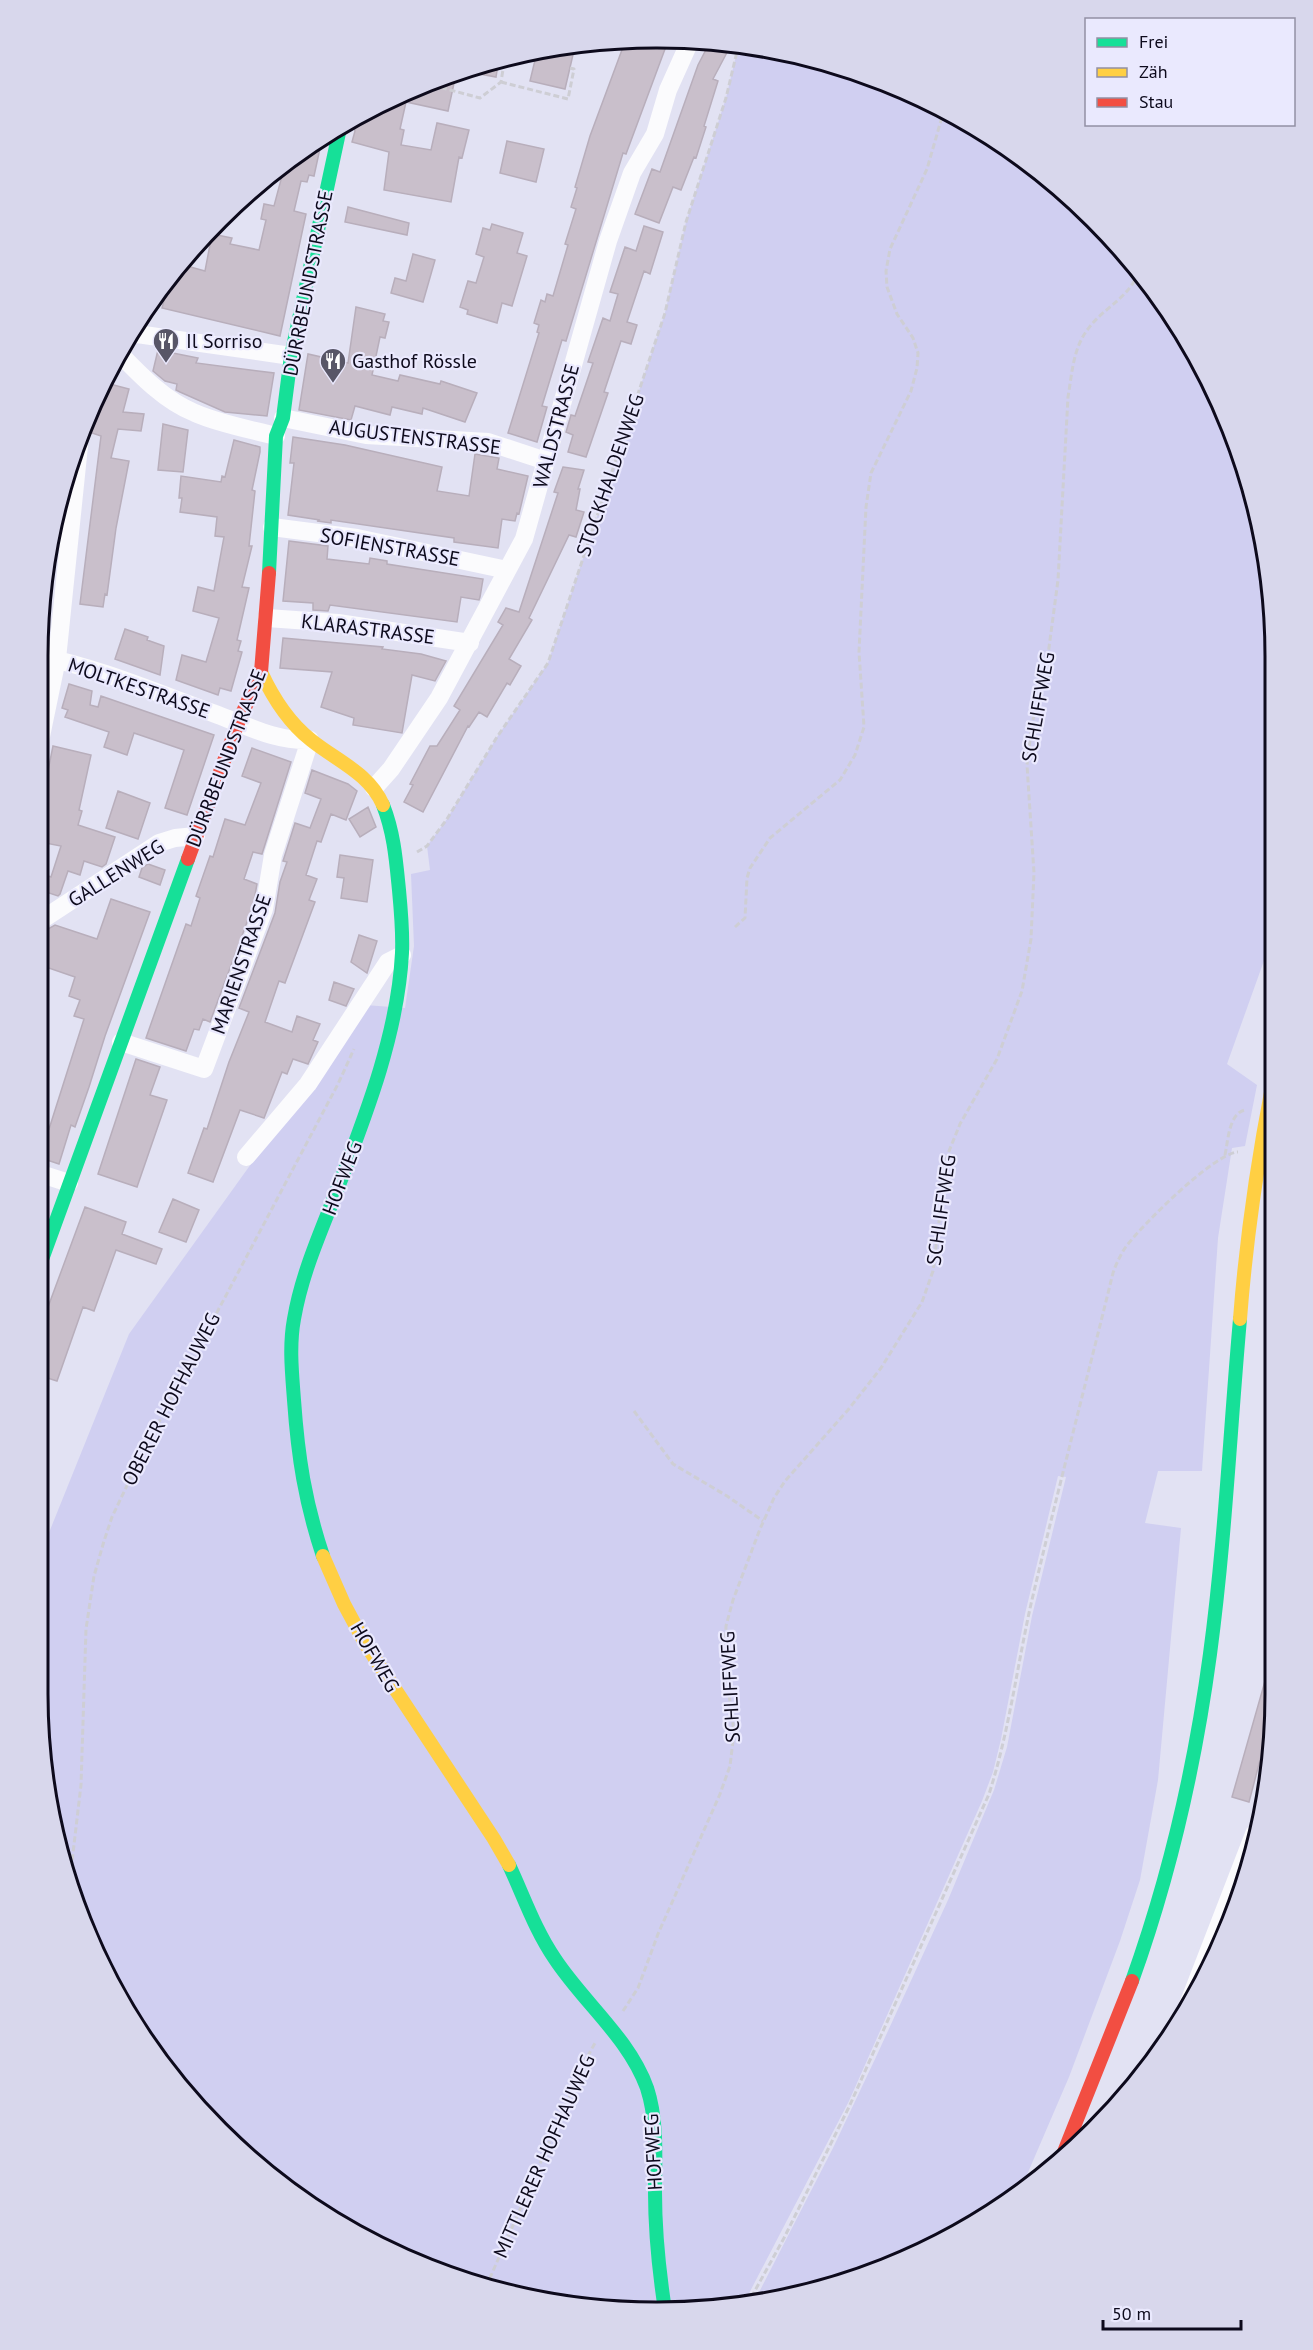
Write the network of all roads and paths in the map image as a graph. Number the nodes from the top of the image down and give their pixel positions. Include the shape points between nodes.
1 (687, 49) edge
2 (737, 53) edge
3 (503, 68) edge
4 (570, 68) dead end
5 (501, 82) junction
6 (441, 88) edge
7 (942, 119) edge
8 (338, 139) edge
9 (1134, 280) edge
10 (141, 335) edge
11 (291, 356) junction
12 (126, 360) edge
13 (283, 418) junction
14 (276, 436) junction
15 (546, 461) junction
16 (74, 483) edge
17 (272, 527) junction
18 (507, 570) junction
19 (267, 618) junction
20 (470, 643) junction
21 (48, 658) edge
22 (261, 672) junction
23 (238, 723) junction
24 (310, 740) junction
25 (374, 788) junction
26 (196, 836) junction
27 (396, 857) junction
28 (48, 916) edge
29 (735, 927) dead end
30 (402, 955) junction
31 (121, 1042) junction
32 (356, 1044) dead end
33 (1250, 1111) dead end
34 (246, 1157) dead end
35 (48, 1176) edge
36 (1264, 1176) edge
37 (69, 1183) junction
38 (48, 1242) edge
39 (634, 1411) dead end
40 (763, 1521) junction
41 (72, 1861) edge
42 (1234, 1886) edge
43 (1215, 1934) edge
44 (609, 2029) junction
45 (1068, 2142) edge
46 (490, 2278) edge
47 (753, 2294) edge
48 (664, 2302) edge

1 - 15 street, WALDSTRASSE via 654,134 628,184 595,284
2 - 27 path, STOCKHALDENWEG via 686,222 665,313 548,663 427,846
3 - 5 path
4 - 5 path via 574,69 568,99
5 - 6 path via 480,98
7 - 29 path via 927,169 890,249 886,271 897,314 918,353 911,391 872,473 866,507 860,652 864,727 855,755 840,780 770,838 761,850 747,878 745,918
8 - 11 street, DÜRRBEUNDSTRASSE
9 - 40 path, SCHLIFFWEG via 1128,291 1084,333 1072,372 1058,580 1048,655 1028,751 1027,793 1034,873 1031,939 1016,1011 997,1059 951,1145 944,1167 933,1271 922,1302 875,1376 785,1481
10 - 11 street
11 - 13 street, DÜRRBEUNDSTRASSE
12 - 14 street via 176,404 213,420
13 - 14 street, DÜRRBEUNDSTRASSE
13 - 15 street, AUGUSTENSTRASSE via 366,435 488,442
14 - 17 street, DÜRRBEUNDSTRASSE
15 - 18 street, WALDSTRASSE via 528,530
16 - 21 street
17 - 18 street, SOFIENSTRASSE via 357,538
17 - 19 street, DÜRRBEUNDSTRASSE
18 - 20 street, WALDSTRASSE
19 - 20 street, KLARASTRASSE via 338,623
19 - 22 street, DÜRRBEUNDSTRASSE
20 - 25 street, WALDSTRASSE via 439,698
21 - 23 street, MOLTKESTRASSE
22 - 23 street, DÜRRBEUNDSTRASSE
22 - 24 street, HOFWEG via 280,709
23 - 24 street, MOLTKESTRASSE via 280,739
23 - 26 street, DÜRRBEUNDSTRASSE
24 - 25 street, HOFWEG via 352,766
24 - 31 street, MARIENSTRASSE via 273,855 264,909 204,1069
25 - 27 street, HOFWEG via 386,812
26 - 28 street, GALLENWEG via 174,838 153,846
26 - 31 street, DÜRRBEUNDSTRASSE
27 - 30 street, HOFWEG
30 - 34 street via 390,960 308,1084
30 - 44 street, HOFWEG via 366,1110 308,1267 294,1317 291,1360 297,1438 309,1514 324,1559 371,1654 500,1848 545,1944
31 - 37 street, DÜRRBEUNDSTRASSE
32 - 41 path, OBERER HOFHAUWEG via 112,1516 92,1585 86,1629 81,1785
33 - 47 path via 1242,1110 1232,1122 1225,1156 1182,1190 1135,1236 1116,1266 1053,1511 989,1794 849,2107
35 - 37 street
36 - 45 street via 1239,1313 1218,1585 1191,1769 1161,1892 1133,1979
37 - 38 street, DÜRRBEUNDSTRASSE
39 - 40 path via 668,1461
40 - 44 path, SCHLIFFWEG via 726,1626 725,1663 735,1743 730,1766 638,1988
42 - 43 street
44 - 46 path, MITTLERER HOFHAUWEG via 588,2053
44 - 48 street, HOFWEG via 639,2070 649,2093 657,2248

